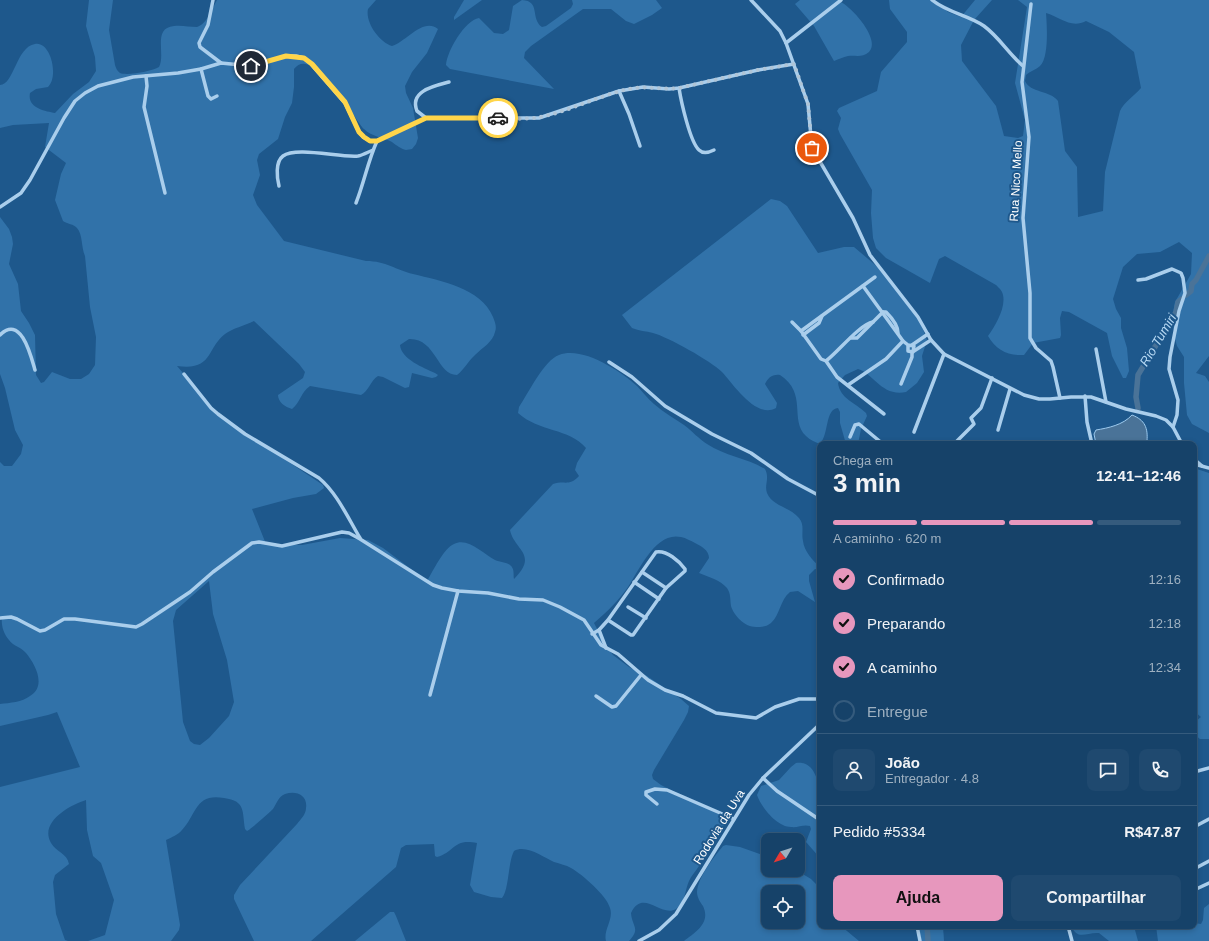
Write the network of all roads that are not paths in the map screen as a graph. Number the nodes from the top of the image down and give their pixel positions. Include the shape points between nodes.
1 (213, 0) edge
2 (751, 0) edge
3 (841, 0) edge
4 (932, 0) edge
5 (1031, 4) dead end
6 (786, 43) junction
7 (221, 63) junction
8 (794, 64) junction
9 (1023, 66) junction
10 (201, 69) junction
11 (146, 76) junction
12 (449, 82) dead end
13 (679, 88) junction
14 (619, 91) junction
15 (217, 96) dead end
16 (426, 118) junction
17 (377, 141) junction
18 (640, 146) dead end
19 (373, 150) junction
20 (714, 150) dead end
21 (279, 186) dead end
22 (165, 193) dead end
23 (356, 204) dead end
24 (0, 206) edge
25 (875, 277) dead end
26 (1138, 280) dead end
27 (863, 286) junction
28 (883, 312) junction
29 (822, 316) junction
30 (792, 322) dead end
31 (801, 331) junction
32 (928, 334) junction
33 (0, 335) edge
34 (803, 335) junction
35 (921, 339) junction
36 (931, 340) junction
37 (903, 341) junction
38 (925, 344) junction
39 (910, 345) junction
40 (1096, 349) dead end
41 (913, 351) junction
42 (944, 354) junction
43 (826, 361) junction
44 (609, 362) dead end
45 (35, 370) dead end
46 (184, 374) dead end
47 (992, 378) junction
48 (900, 384) dead end
49 (848, 385) junction
50 (1010, 389) junction
51 (1085, 396) junction
52 (1060, 398) junction
53 (1106, 402) junction
54 (884, 414) dead end
55 (1173, 427) junction
56 (998, 430) dead end
57 (914, 432) dead end
58 (850, 437) dead end
59 (879, 441) edge
60 (957, 441) dead end
61 (1091, 441) edge
62 (1180, 441) edge
63 (1197, 461) edge
64 (1197, 465) edge
65 (1203, 466) junction
66 (1209, 468) edge
67 (817, 494) edge
68 (360, 539) junction
69 (642, 572) junction
70 (634, 582) junction
71 (666, 588) junction
72 (458, 591) junction
73 (659, 599) junction
74 (628, 607) dead end
75 (0, 618) edge
76 (646, 618) junction
77 (608, 620) junction
78 (599, 630) junction
79 (592, 634) junction
80 (607, 649) junction
81 (641, 675) junction
82 (430, 695) dead end
83 (596, 696) dead end
84 (817, 699) edge
85 (817, 727) edge
86 (1209, 768) edge
87 (1197, 771) edge
88 (763, 778) junction
89 (657, 804) dead end
90 (817, 818) edge
91 (734, 819) junction
92 (1209, 819) edge
93 (1197, 825) edge
94 (1209, 860) edge
95 (1197, 866) edge
96 (1209, 883) edge
97 (1197, 889) edge
98 (918, 929) edge
99 (1069, 929) edge
100 (639, 941) edge
101 (920, 941) edge
102 (1072, 941) edge

1 - 7 street via 208,25 199,43 200,47
2 - 6 street via 773,23
3 - 6 street
4 - 9 street via 946,10 972,19 985,27
5 - 9 street, Rua Nico Mello
6 - 8 street
7 - 10 street
7 - 17 street via 251,66 286,56 304,58 345,102 359,132 370,141
8 - 13 street
8 - 32 street via 808,104 812,148 841,196 870,255
9 - 52 street, Rua Nico Mello via 1022,92 1029,137 1023,218 1030,294 1030,338 1036,348 1051,361
10 - 11 street via 178,74
10 - 15 street via 208,96 211,99
11 - 22 street via 144,107
11 - 24 street via 120,79 98,86 75,100 21,193
12 - 16 street via 417,95 417,111
13 - 14 street via 643,87
13 - 20 street via 694,142 703,152
14 - 16 street via 539,118
14 - 18 street
16 - 17 street
17 - 19 street
19 - 21 street via 357,156 311,153 283,156 276,177
19 - 23 street
25 - 27 street
26 - 55 street via 1172,269 1181,273 1183,278 1184,296 1169,370 1178,400
27 - 28 street
27 - 29 street
28 - 37 street via 893,320
28 - 43 street
29 - 31 street
29 - 34 street via 818,323
30 - 31 street
31 - 34 street
32 - 35 street
32 - 36 street
33 - 45 street via 4,331 17,330 22,335
34 - 43 street via 821,359
35 - 38 street
35 - 39 street
36 - 38 street
36 - 42 street
37 - 39 street
37 - 49 street via 886,359
38 - 41 street
39 - 41 street via 914,347
39 - 41 street via 907,350
40 - 53 street
41 - 48 street
42 - 47 street
42 - 57 street
43 - 49 street via 837,377
44 - 67 street via 632,377 665,406 712,434 751,453 788,479
46 - 68 street via 218,414 245,434 326,484
47 - 50 street
47 - 60 street via 981,408 971,418 974,424
49 - 54 street
50 - 52 street via 1039,399
50 - 56 street
51 - 52 street
51 - 53 street
51 - 61 street
53 - 55 street via 1156,416 1166,420
55 - 62 street
58 - 59 street via 855,425 859,424
63 - 65 street
64 - 65 street
65 - 66 street
68 - 72 street via 434,585
68 - 75 street via 342,532 282,546 252,543 190,592 136,627 64,619 40,631 17,618
69 - 70 street
69 - 71 street
69 - 71 street via 656,552 663,552 672,557 685,571
70 - 73 street
70 - 77 street
71 - 73 street
72 - 79 street via 542,600 584,620
72 - 82 street
73 - 76 street
74 - 76 street
76 - 77 street via 633,635
77 - 78 street
78 - 79 street
78 - 80 street
79 - 80 street
80 - 81 street via 618,654
81 - 83 street via 616,706 612,707
81 - 84 street via 656,685 711,711 735,716 756,718 775,707 799,699
85 - 88 street, Rodovia da Uva
86 - 87 street
88 - 90 street via 777,791
88 - 91 street, Rodovia da Uva
89 - 91 street via 646,795 646,792 655,789 667,790
91 - 100 street, Rodovia da Uva via 676,914 659,930
92 - 93 street
94 - 95 street
96 - 97 street
98 - 101 street
99 - 102 street

